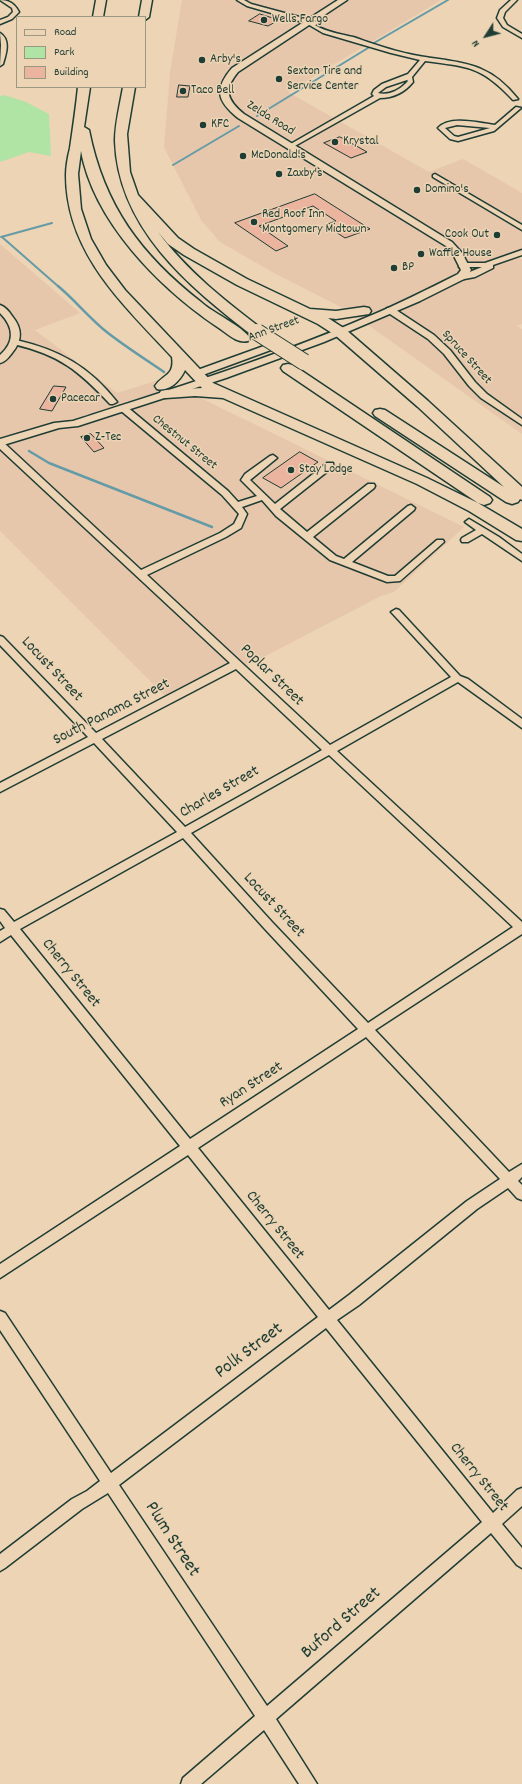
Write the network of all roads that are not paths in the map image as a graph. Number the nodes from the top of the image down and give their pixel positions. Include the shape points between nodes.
1 (3, 0) edge
2 (101, 0) edge
3 (147, 0) edge
4 (240, 0) edge
5 (343, 0) edge
6 (514, 0) edge
7 (98, 16) edge
8 (144, 16) edge
9 (0, 22) edge
10 (308, 22) junction
11 (0, 35) edge
12 (522, 36) edge
13 (424, 58) junction
14 (0, 64) edge
15 (409, 77) junction
16 (84, 88) edge
17 (129, 88) edge
18 (379, 96) junction
19 (519, 99) edge
20 (81, 104) junction
21 (520, 108) edge
22 (496, 127) junction
23 (290, 146) junction
24 (435, 176) dead end
25 (132, 196) junction
26 (522, 218) edge
27 (512, 222) junction
28 (522, 228) edge
29 (522, 252) edge
30 (498, 262) junction
31 (462, 265) junction
32 (459, 278) junction
33 (0, 308) edge
34 (390, 310) junction
35 (303, 311) junction
36 (364, 312) junction
37 (329, 328) junction
38 (291, 339) dead end
39 (16, 342) junction
40 (179, 354) junction
41 (0, 360) edge
42 (201, 378) junction
43 (164, 390) junction
44 (230, 396) junction
45 (118, 405) junction
46 (522, 423) edge
47 (0, 444) edge
48 (273, 458) dead end
49 (330, 465) dead end
50 (371, 486) dead end
51 (522, 495) edge
52 (263, 497) junction
53 (233, 501) junction
54 (522, 506) edge
55 (411, 508) dead end
56 (275, 509) junction
57 (469, 522) dead end
58 (522, 526) edge
59 (482, 531) junction
60 (522, 536) edge
61 (307, 537) junction
62 (465, 540) dead end
63 (440, 542) dead end
64 (522, 558) edge
65 (345, 564) junction
66 (141, 574) junction
67 (396, 612) dead end
68 (0, 639) edge
69 (4, 651) edge
70 (237, 664) junction
71 (457, 678) junction
72 (522, 724) edge
73 (95, 738) junction
74 (329, 751) junction
75 (0, 788) edge
76 (185, 832) junction
77 (0, 913) edge
78 (12, 928) junction
79 (522, 928) edge
80 (0, 937) edge
81 (367, 1030) junction
82 (189, 1148) junction
83 (522, 1170) edge
84 (508, 1180) junction
85 (522, 1194) edge
86 (0, 1272) edge
87 (0, 1318) edge
88 (328, 1319) junction
89 (110, 1482) junction
90 (522, 1495) edge
91 (492, 1523) junction
92 (522, 1560) edge
93 (0, 1563) edge
94 (265, 1718) junction
95 (188, 1784) edge
96 (308, 1784) edge

1 - 9 street via 14,7 16,12 13,17
2 - 7 highway
3 - 8 highway
4 - 10 street
5 - 10 main road, Zelda Road
6 - 12 street via 502,11 500,18 505,26
10 - 13 street via 311,26 370,45
10 - 23 main road, Zelda Road via 240,66 228,77 223,91 226,101 234,111
11 - 14 street via 5,46
13 - 15 street
13 - 19 street via 464,64 482,70
15 - 18 street via 411,81 407,86 389,96
15 - 18 street via 378,89 375,94
16 - 20 highway
17 - 25 highway via 121,141 123,167
18 - 23 street
19 - 21 street via 509,103
20 - 40 highway via 72,174 75,209 85,239 100,266 120,293
20 - 58 highway via 84,140 98,187 118,221 159,272 197,306
21 - 22 street
22 - 22 street via 458,124 445,125 441,128 452,138 458,139
23 - 31 main road, Zelda Road via 448,244 458,253
24 - 27 street
25 - 35 highway via 173,241 189,252
25 - 54 highway, bridge via 152,235 168,256 222,306 257,332
26 - 27 street
27 - 28 street
29 - 30 street, Ann Street
30 - 31 street, Ann Street
30 - 32 street, Ann Street via 472,275
31 - 32 main road via 466,270
31 - 36 main road, Ann Street via 429,284
32 - 34 main road, Ann Street
33 - 39 street via 11,318 16,331
34 - 37 main road, Ann Street
34 - 46 street, Spruce Street via 431,336 484,396
35 - 36 highway via 324,315
35 - 37 highway
36 - 37 main road, Ann Street
37 - 42 main road, Ann Street
37 - 51 highway via 423,404
38 - 42 main road, Ann Street
39 - 41 street
39 - 45 street, Chestnut Street via 48,350 68,360
40 - 42 highway
40 - 43 highway via 181,362 178,372
42 - 43 main road, Ann Street
42 - 44 highway via 208,386
43 - 44 highway via 214,392
43 - 45 main road, Ann Street
44 - 60 highway via 422,480
45 - 47 main road, Ann Street via 74,424 58,425
45 - 53 street, Chestnut Street
47 - 66 street, Poplar Street
48 - 52 street via 245,480
49 - 56 street
50 - 61 street
52 - 53 street via 245,504
52 - 56 street
53 - 66 street via 243,514 238,526
55 - 65 street
56 - 61 street
57 - 59 street
59 - 62 street
59 - 64 street
61 - 65 street via 333,558
63 - 65 street via 397,579 387,579
66 - 70 street, Poplar Street
67 - 71 street
68 - 69 street, Locust Street
69 - 73 street, Locust Street
70 - 73 street, South Panama Street
70 - 74 street, Poplar Street
71 - 72 street via 465,681
71 - 74 street, Charles Street
73 - 75 street, South Panama Street
73 - 76 street, Locust Street
74 - 76 street, Charles Street
74 - 79 street, Poplar Street
76 - 78 street, Charles Street
76 - 81 street, Locust Street
77 - 78 street, Cherry Street
78 - 80 street, Charles Street
78 - 82 street, Cherry Street
79 - 81 street, Ryan Street
81 - 82 street, Ryan Street
81 - 84 street, Locust Street
82 - 86 street, Ryan Street
82 - 88 street, Cherry Street
83 - 84 street, Polk Street
84 - 85 street, Locust Street
84 - 88 street, Polk Street via 472,1205
87 - 89 street, Plum Street
88 - 89 street, Polk Street
88 - 91 street, Cherry Street
89 - 93 street, Polk Street
89 - 94 street, Plum Street
90 - 91 street, Buford Street
91 - 92 street, Cherry Street
91 - 94 street, Buford Street
94 - 95 street, Buford Street
94 - 96 street, Plum Street

